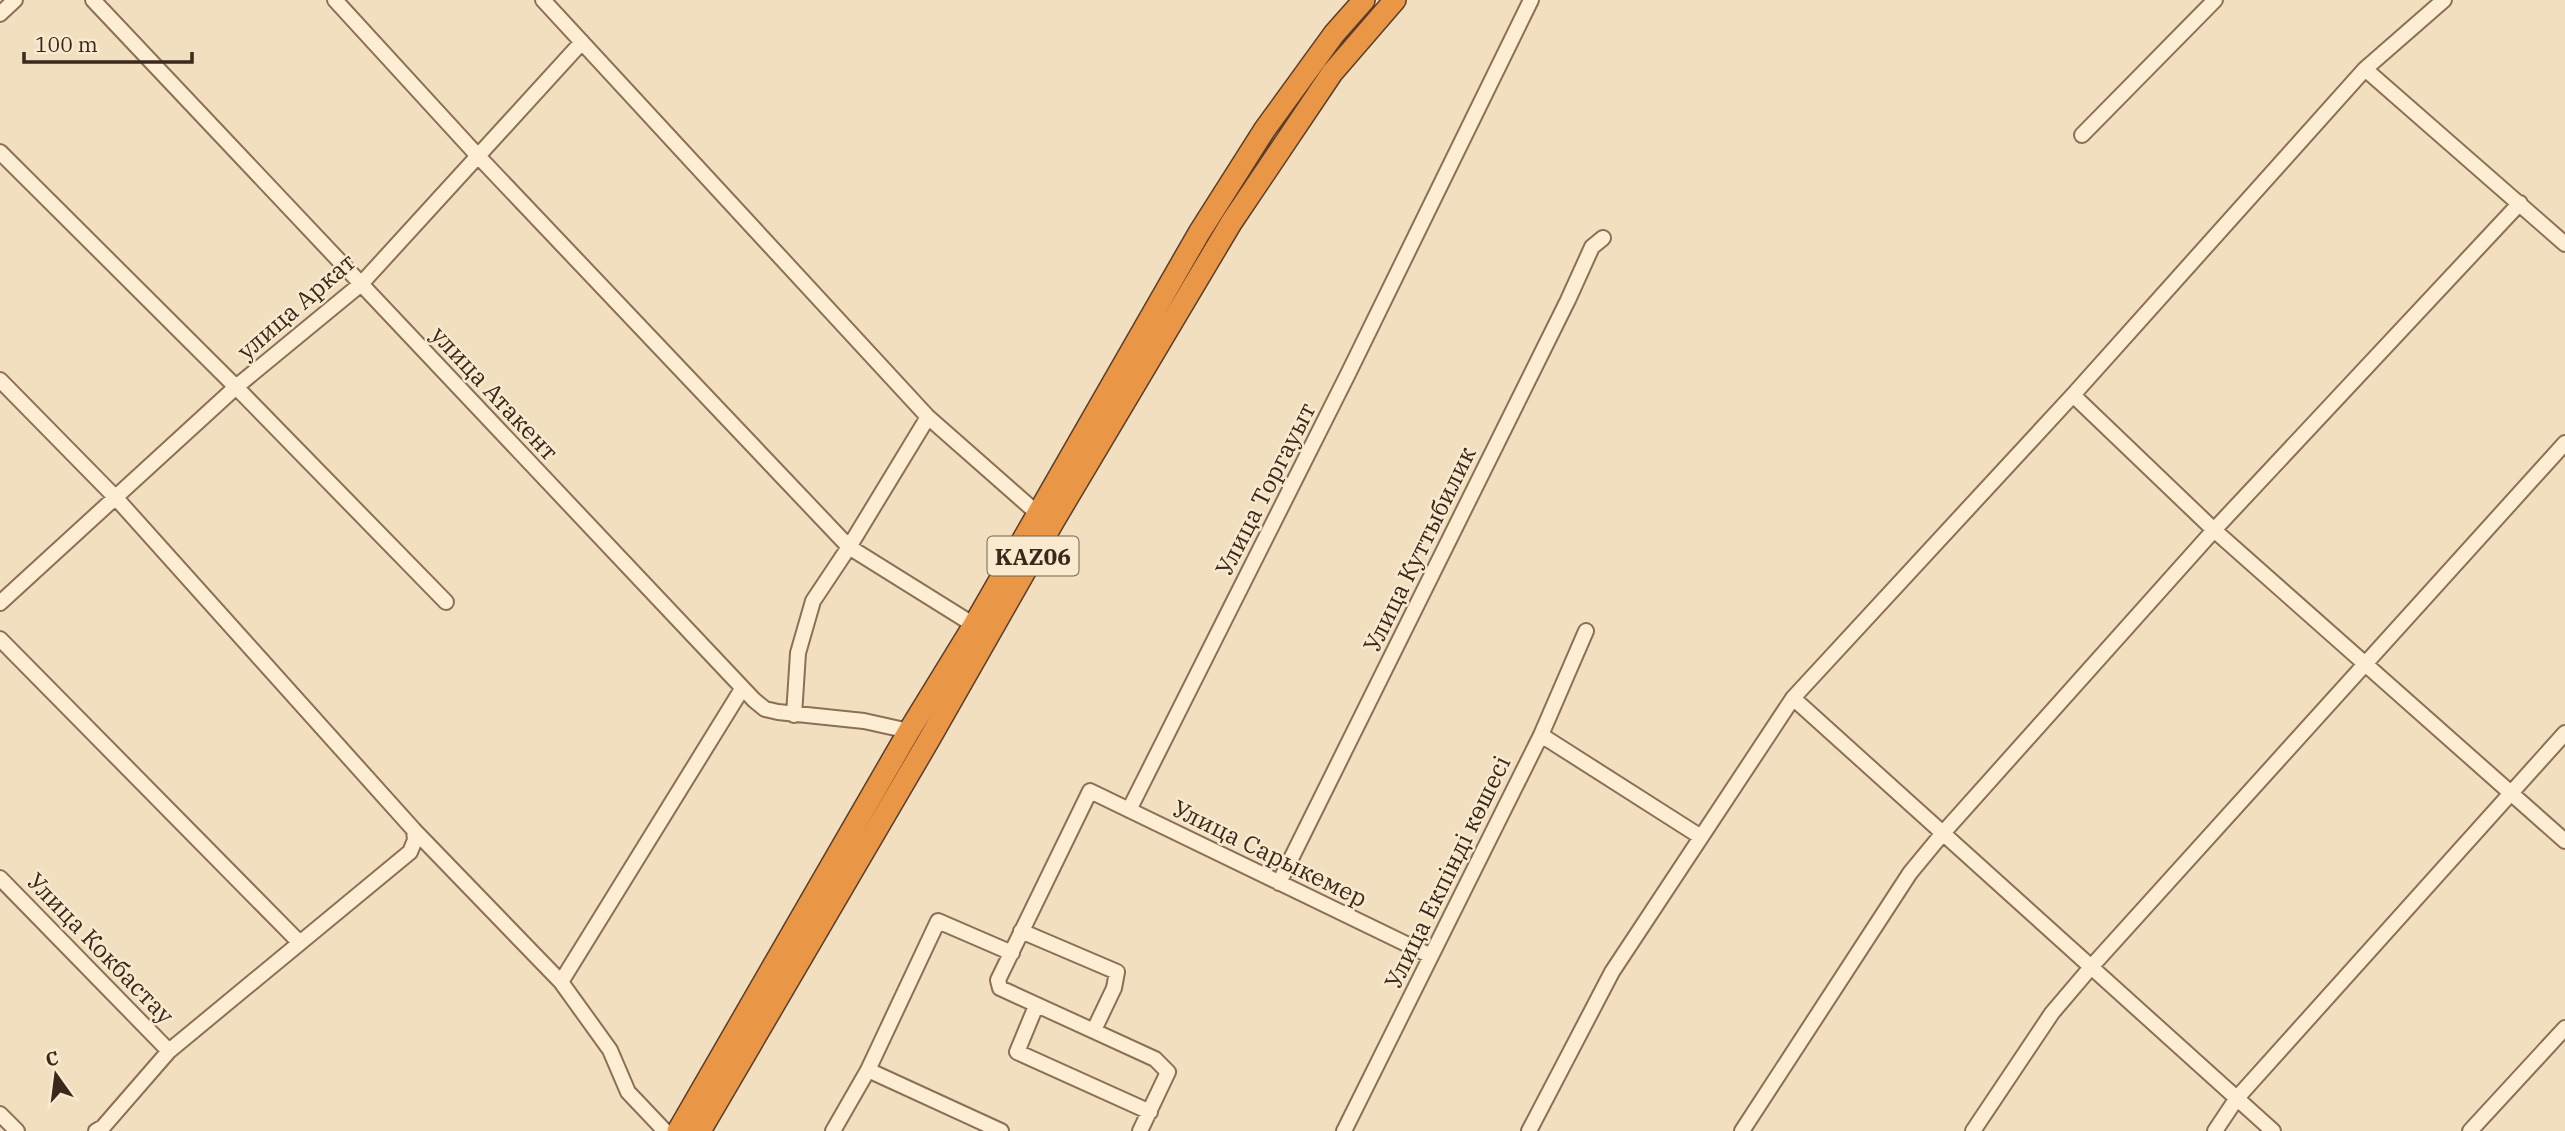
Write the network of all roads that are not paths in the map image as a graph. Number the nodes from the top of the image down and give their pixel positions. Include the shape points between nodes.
1 (15, 0) edge
2 (93, 0) edge
3 (335, 0) edge
4 (543, 0) edge
5 (1364, 0) edge
6 (1395, 0) edge
7 (1531, 0) edge
8 (2215, 0) edge
9 (2444, 0) edge
10 (0, 14) edge
11 (582, 42) junction
12 (2365, 69) junction
13 (2082, 135) dead end
14 (0, 152) edge
15 (478, 156) junction
16 (2520, 203) junction
17 (1199, 233) junction
18 (1603, 238) dead end
19 (1219, 244) junction
20 (2565, 244) edge
21 (361, 284) junction
22 (0, 380) edge
23 (236, 387) junction
24 (2073, 395) junction
25 (928, 417) junction
26 (2565, 443) edge
27 (116, 498) junction
28 (1037, 513) junction
29 (2214, 530) junction
30 (849, 547) junction
31 (446, 602) dead end
32 (0, 603) edge
33 (974, 625) junction
34 (1586, 631) dead end
35 (0, 639) edge
36 (2365, 663) junction
37 (742, 689) junction
38 (1793, 698) junction
39 (794, 715) junction
40 (909, 731) junction
41 (2565, 733) edge
42 (1541, 735) junction
43 (2511, 792) junction
44 (1129, 810) junction
45 (414, 830) junction
46 (1943, 832) junction
47 (1701, 837) junction
48 (2565, 841) edge
49 (0, 878) edge
50 (1279, 883) junction
51 (1021, 932) junction
52 (299, 942) junction
53 (1012, 953) junction
54 (1431, 956) junction
55 (2091, 967) junction
56 (561, 982) junction
57 (1036, 1006) junction
58 (2565, 1028) edge
59 (1094, 1030) junction
60 (169, 1051) junction
61 (868, 1070) junction
62 (2237, 1098) junction
63 (1150, 1112) junction
64 (0, 1114) edge
65 (17, 1131) edge
66 (96, 1131) edge
67 (665, 1131) edge
68 (678, 1131) edge
69 (700, 1131) edge
70 (833, 1131) edge
71 (1001, 1131) edge
72 (1140, 1131) edge
73 (1344, 1131) edge
74 (1529, 1131) edge
75 (1742, 1131) edge
76 (1973, 1131) edge
77 (2216, 1131) edge
78 (2273, 1131) edge
79 (2470, 1131) edge

1 - 10 street
2 - 21 street, улица Атакент
3 - 15 street
4 - 11 street
5 - 17 highway, KАZ06 via 1265,129
6 - 19 highway, KАZ06 via 1332,73
7 - 44 street, Улица Торгауыт
8 - 13 street
9 - 12 street
11 - 15 street, улица Аркат
11 - 25 street
12 - 16 street
12 - 24 street
14 - 23 street, улица Аркат
15 - 21 street, улица Аркат
15 - 30 street
16 - 20 street
16 - 29 street
17 - 19 highway
17 - 28 highway, KАZ06
18 - 50 street, Улица Куттыбилик via 1592,247
19 - 69 highway, KАZ06
21 - 23 street, улица Аркат
21 - 37 street, улица Атакент
22 - 27 street
23 - 27 street
23 - 31 street
24 - 29 street
24 - 38 street
25 - 28 street
25 - 30 street
26 - 36 street
27 - 32 street
27 - 45 street
28 - 33 highway, KАZ06
29 - 36 street
29 - 46 street
30 - 33 street
30 - 39 street via 813,601 798,653
33 - 40 highway, KАZ06
34 - 42 street, Улица Екпінді көшесі
35 - 52 street
36 - 43 street
36 - 55 street
37 - 39 street, улица Атакент via 765,709
37 - 56 street
38 - 46 street
38 - 47 street
39 - 40 street, улица Атакент via 864,721
40 - 68 highway, KАZ06
41 - 43 street
42 - 47 street
42 - 54 street, Улица Екпінді көшесі
43 - 48 street
43 - 62 street
44 - 50 street, Улица Сарыкемер
44 - 51 street, Улица Сарыкемер via 1090,791
45 - 52 street via 410,852
45 - 56 street
46 - 55 street
46 - 75 street via 1910,873
47 - 74 street via 1612,972
49 - 60 street, Улица Кокбастау
50 - 54 street, Улица Сарыкемер
51 - 53 street
51 - 59 street via 1116,972 1114,988
52 - 60 street
53 - 57 street via 998,980 1000,988
53 - 61 street via 938,921
54 - 73 street, Улица Екпінді көшесі
55 - 62 street
55 - 76 street via 2052,1013
56 - 67 street via 610,1050 628,1092
57 - 59 street
57 - 63 street via 1017,1052
58 - 79 street
59 - 63 street via 1156,1059 1167,1072
60 - 66 street
61 - 70 street
61 - 71 street
62 - 77 street
62 - 78 street
63 - 72 street
64 - 65 street

